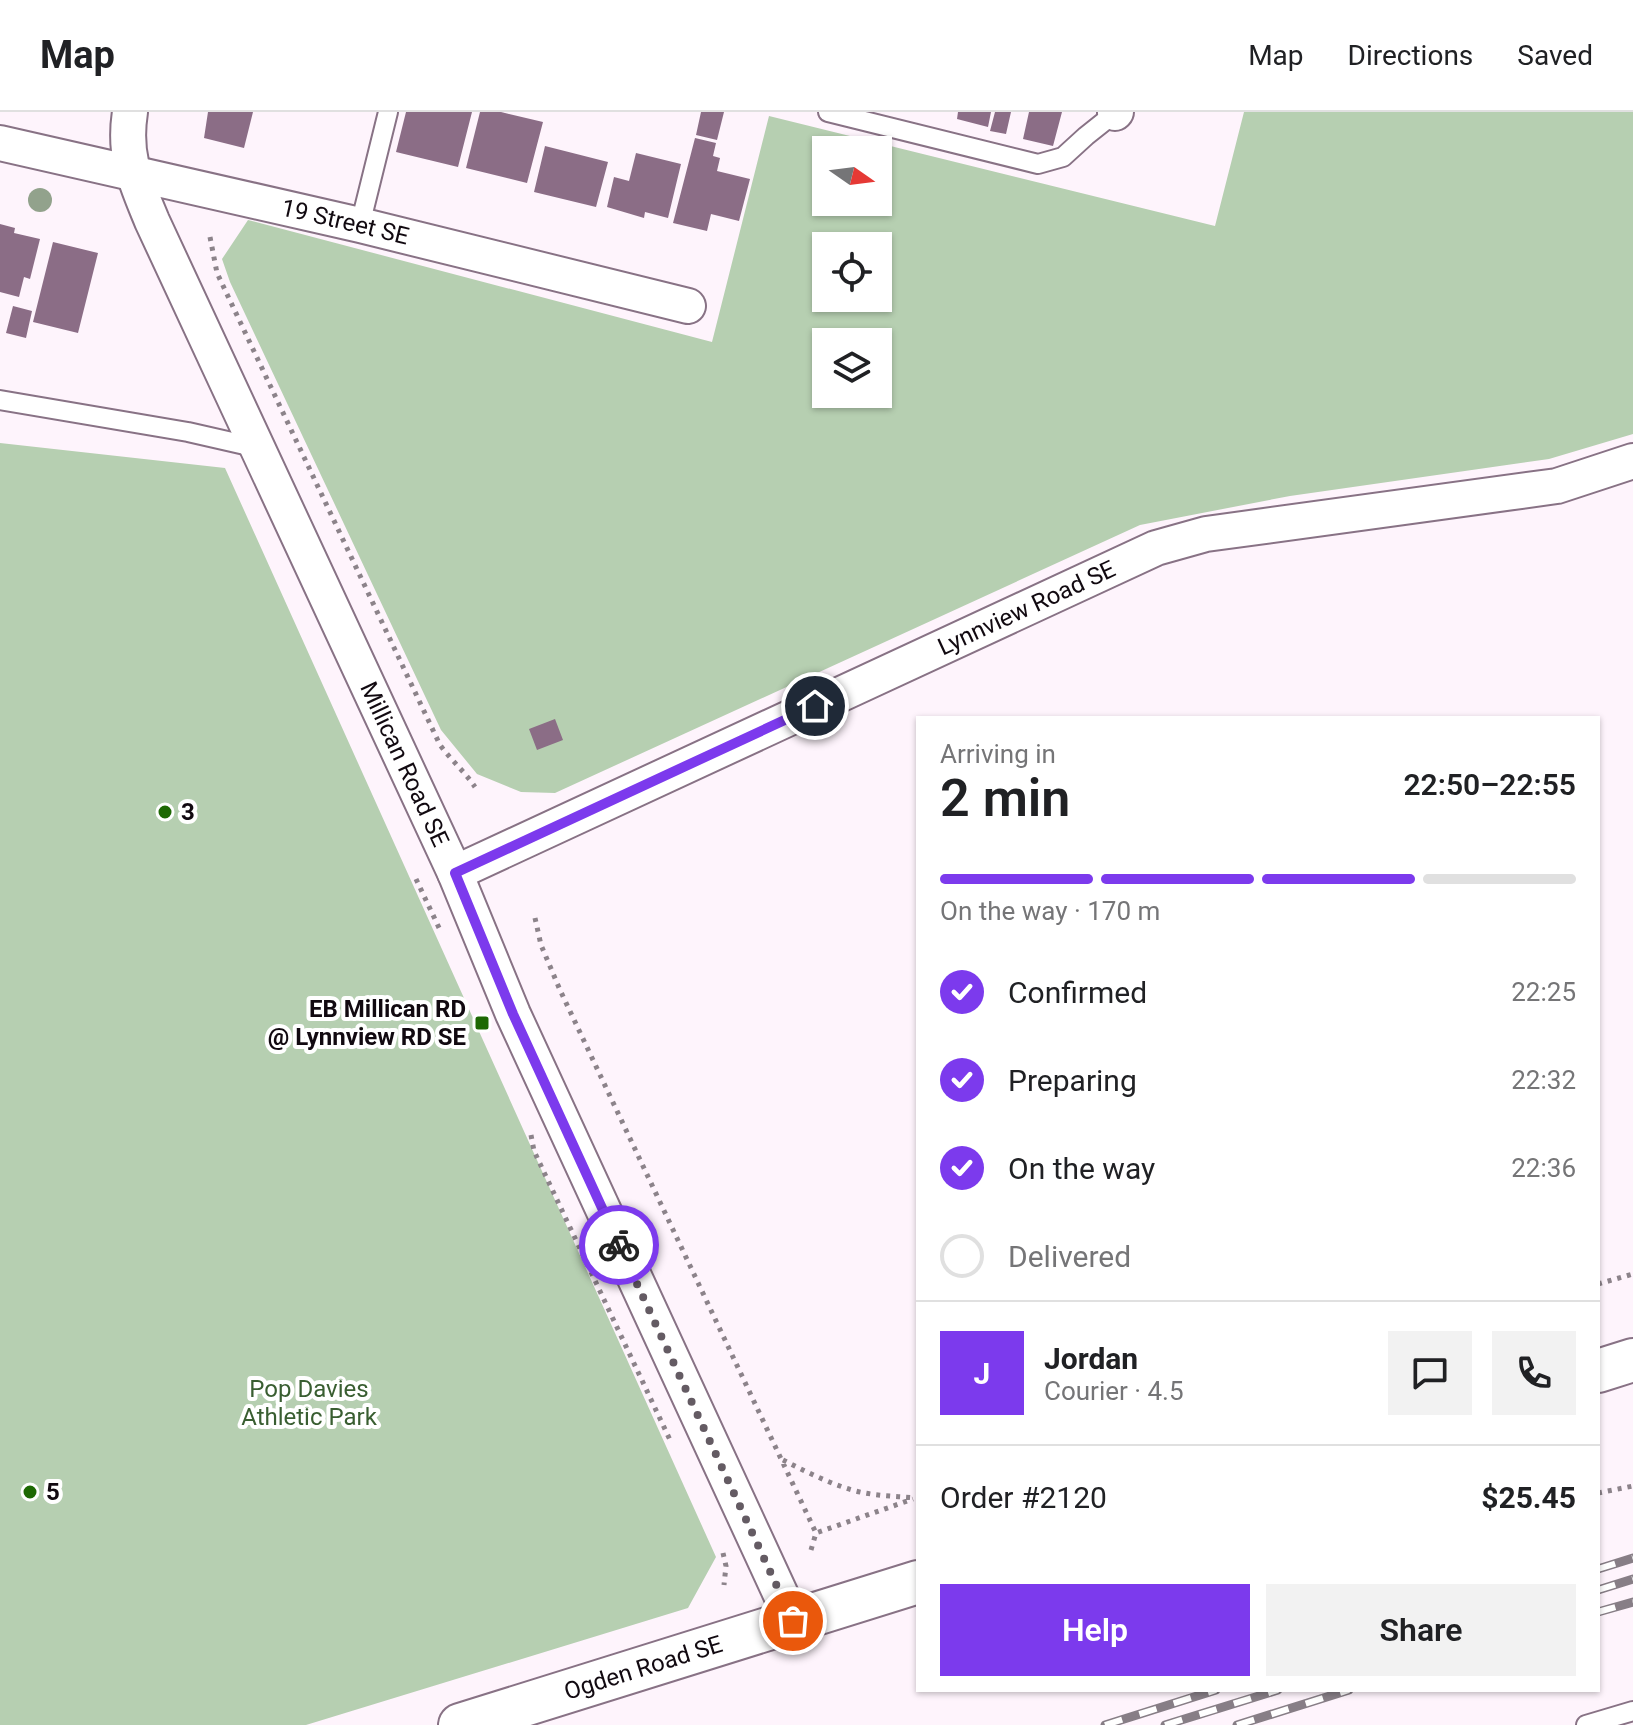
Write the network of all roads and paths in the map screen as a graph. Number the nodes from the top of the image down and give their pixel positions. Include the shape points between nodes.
1 (130, 112) edge
2 (388, 112) edge
3 (828, 112) edge
4 (1116, 112) edge
5 (0, 143) edge
6 (131, 171) junction
7 (360, 225) junction
8 (210, 237) dead end
9 (688, 306) dead end
10 (0, 400) edge
11 (258, 448) junction
12 (1633, 461) edge
13 (475, 787) dead end
14 (455, 873) junction
15 (535, 918) dead end
16 (1633, 1274) edge
17 (1600, 1283) edge
18 (1633, 1360) edge
19 (1600, 1370) edge
20 (782, 1460) junction
21 (1633, 1486) edge
22 (1600, 1493) edge
23 (916, 1498) edge
24 (916, 1498) edge
25 (816, 1533) junction
26 (811, 1550) dead end
27 (916, 1583) edge
28 (793, 1621) junction
29 (1633, 1711) edge
30 (460, 1725) edge
31 (1586, 1725) edge

1 - 6 street, Millican Road SE
2 - 7 lane
3 - 4 lane via 1038,164 1063,157
5 - 6 street, 19 Street SE
6 - 7 street, 19 Street SE
6 - 11 street, Millican Road SE
7 - 9 street, 19 Street SE
8 - 13 path via 217,273 440,745
10 - 11 lane
11 - 14 street, Millican Road SE
12 - 14 street, Lynnview Road SE via 1557,486 1206,534 1156,548
14 - 28 street, Millican Road SE via 519,1028
15 - 20 path via 560,990
16 - 17 path
18 - 19 street
20 - 23 path via 852,1490
20 - 25 path
21 - 22 path
24 - 25 path
25 - 26 path
27 - 28 street, Ogden Road SE
28 - 30 street, Ogden Road SE
29 - 31 lane

